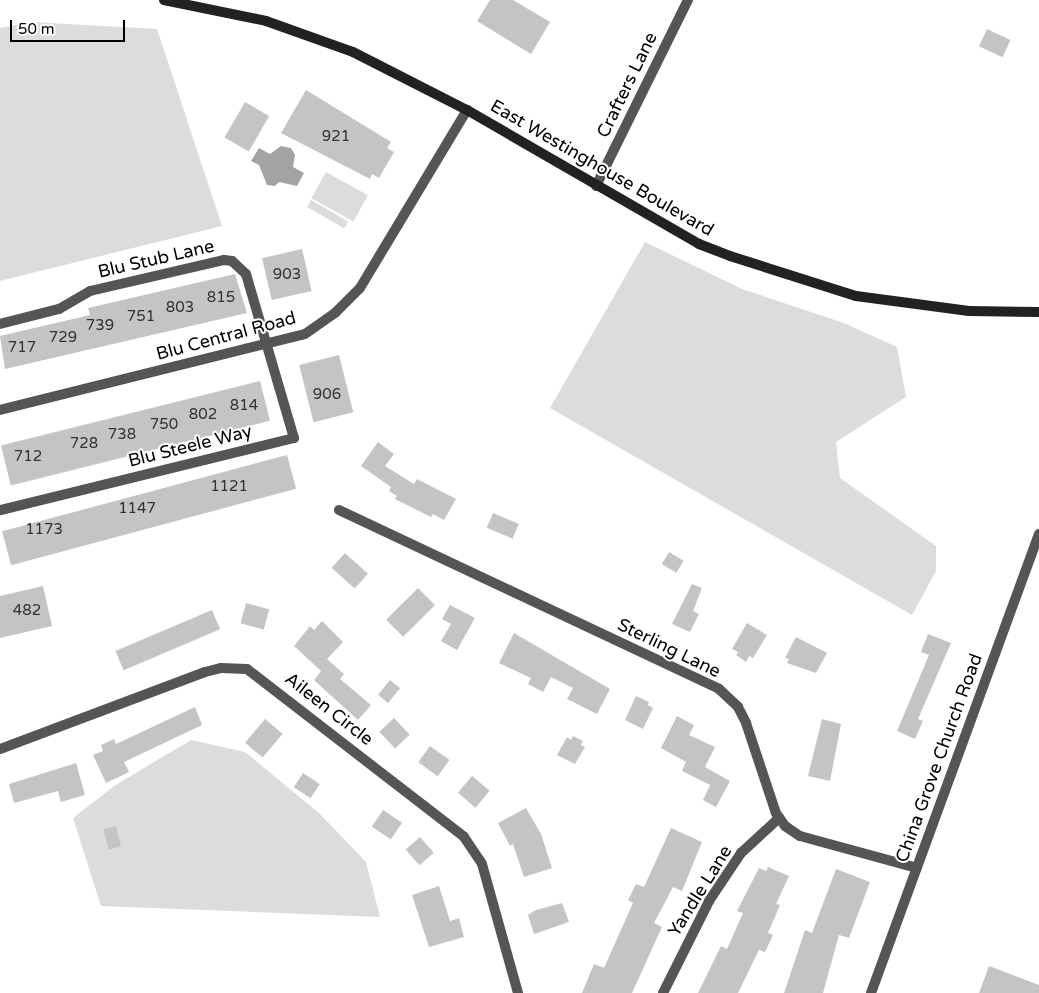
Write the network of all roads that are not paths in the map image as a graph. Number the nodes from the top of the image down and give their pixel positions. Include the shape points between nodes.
1 (164, 0) edge
2 (688, 0) edge
3 (468, 110) junction
4 (596, 186) junction
5 (1039, 312) edge
6 (0, 324) edge
7 (265, 346) junction
8 (0, 410) edge
9 (0, 510) edge
10 (339, 510) dead end
11 (1039, 534) edge
12 (0, 750) edge
13 (779, 818) junction
14 (917, 868) junction
15 (518, 993) edge
16 (663, 993) edge
17 (870, 993) edge

1 - 3 main road, East Westinghouse Boulevard via 229,12 320,38
2 - 4 street, Crafters Lane
3 - 4 main road, East Westinghouse Boulevard
3 - 7 street, Blu Central Road via 360,288 335,313 305,334
4 - 5 main road, East Westinghouse Boulevard via 699,244 802,281 856,296 912,306
6 - 7 street, Blu Stub Lane via 59,309 90,291 224,260 238,265 246,274
7 - 8 street, Blu Central Road
7 - 9 street, Blu Steele Way via 294,438
10 - 13 street, Sterling Lane via 719,689 738,708 746,723
11 - 14 street, China Grove Church Road
12 - 15 street, Aileen Circle via 205,672 221,668 247,669 464,837 482,864
13 - 14 street via 800,836
13 - 16 street, Yandle Lane via 753,839 714,893
14 - 17 street, China Grove Church Road

